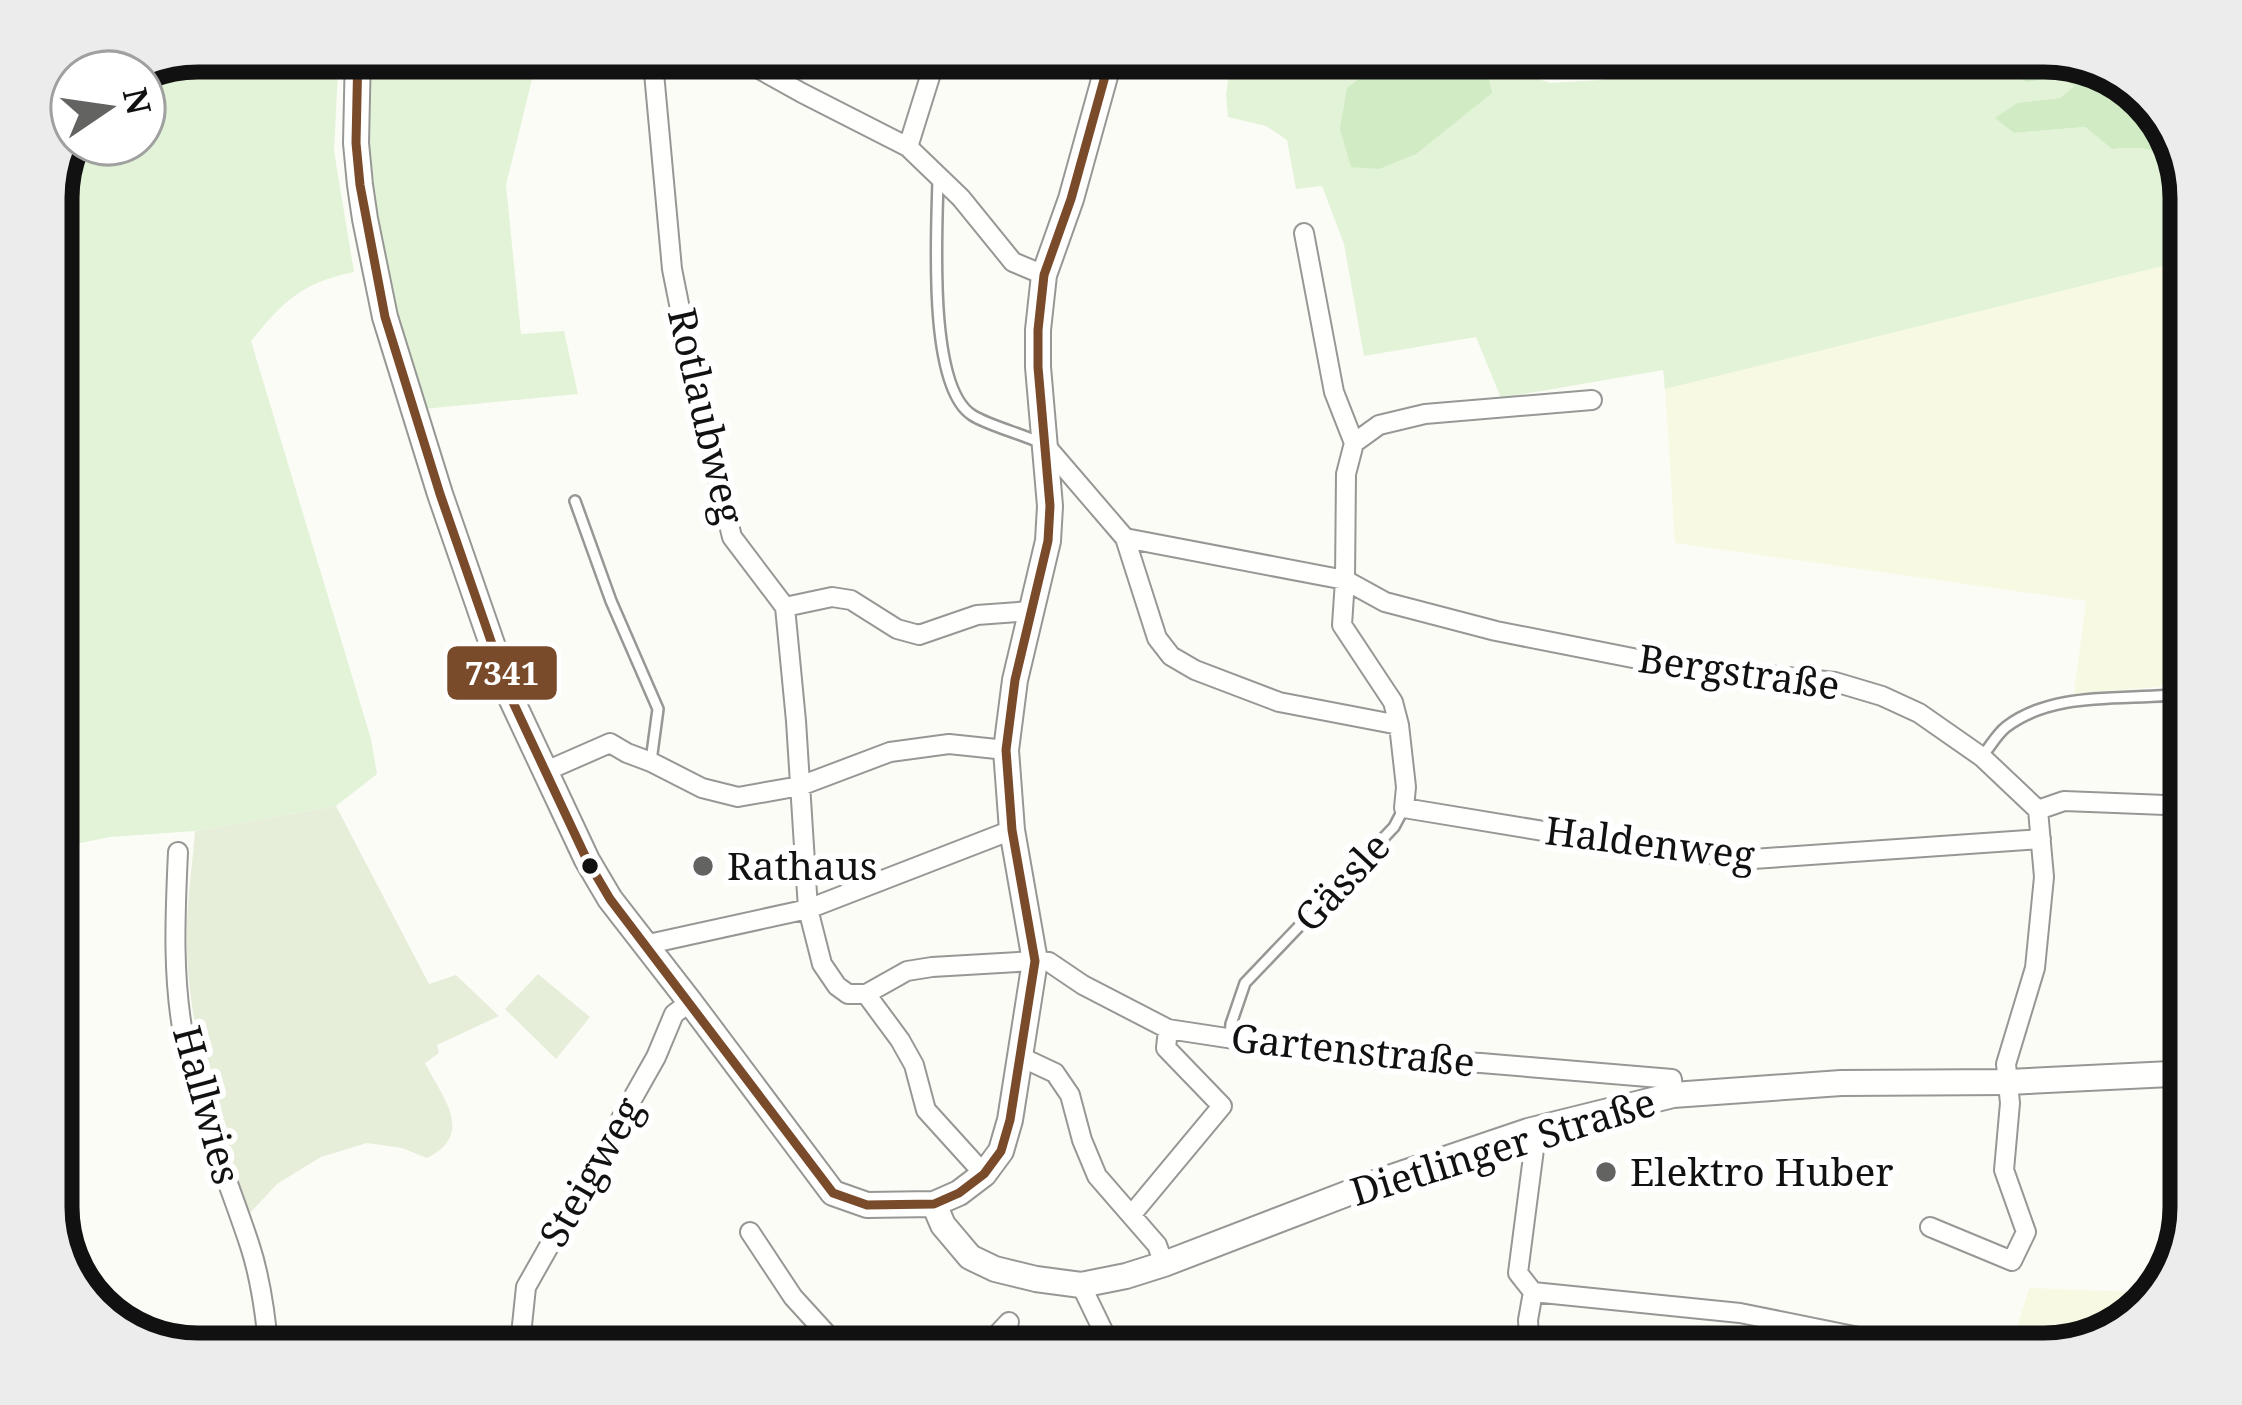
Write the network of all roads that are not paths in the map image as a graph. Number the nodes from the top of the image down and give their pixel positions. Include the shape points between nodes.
1 (358, 72) edge
2 (654, 72) edge
3 (764, 72) edge
4 (931, 72) edge
5 (1106, 72) edge
6 (908, 147) junction
7 (938, 175) junction
8 (1304, 233) dead end
9 (1044, 275) junction
10 (1592, 400) dead end
11 (1354, 442) junction
12 (1046, 446) junction
13 (575, 501) dead end
14 (1125, 538) junction
15 (1345, 580) junction
16 (785, 607) junction
17 (1031, 611) junction
18 (2170, 697) edge
19 (1399, 724) junction
20 (1006, 750) junction
21 (1982, 757) junction
22 (651, 762) junction
23 (546, 771) junction
24 (800, 786) junction
25 (2170, 805) edge
26 (1405, 808) junction
27 (2038, 810) junction
28 (1012, 830) junction
29 (2041, 839) junction
30 (178, 852) dead end
31 (808, 909) junction
32 (644, 945) junction
33 (1035, 961) junction
34 (866, 994) junction
35 (690, 1001) junction
36 (1168, 1029) junction
37 (1230, 1039) junction
38 (1021, 1057) junction
39 (2170, 1074) edge
40 (2008, 1082) junction
41 (1673, 1095) junction
42 (1528, 1131) junction
43 (984, 1174) junction
44 (934, 1204) junction
45 (1132, 1214) junction
46 (1930, 1227) dead end
47 (750, 1232) dead end
48 (1164, 1264) junction
49 (1081, 1285) junction
50 (1533, 1292) junction
51 (1009, 1322) dead end
52 (267, 1333) edge
53 (521, 1333) edge
54 (826, 1333) edge
55 (999, 1333) edge
56 (1104, 1333) edge
57 (1529, 1333) edge
58 (1838, 1333) edge

1 - 23 street via 364,220 385,317 510,696
2 - 16 street, Rotlaubweg via 672,268 732,537
3 - 6 street
4 - 6 street
5 - 9 street
6 - 7 street
7 - 9 street via 1012,262
7 - 12 lane via 937,287 954,394 970,414
8 - 11 street via 1334,392
9 - 12 street via 1037,330
10 - 11 street via 1425,414 1379,425
11 - 15 street
12 - 14 street
12 - 17 street via 1048,541
13 - 22 lane via 658,709
14 - 15 street, Bergstraße
14 - 19 street via 1157,638 1171,656 1279,702
15 - 19 street, Gässle via 1342,625
15 - 21 street, Bergstraße via 1385,602 1496,631 1663,664 1835,682 1919,713
16 - 17 street via 851,600 919,635 977,615
16 - 24 street
17 - 20 street
18 - 21 lane via 2038,709 2004,728
19 - 26 street, Gässle
20 - 24 street via 949,744 890,752
20 - 28 street
21 - 27 street, Bergstraße
22 - 23 street via 610,743
22 - 24 street via 738,797
23 - 32 street via 587,860
24 - 31 street
25 - 27 street via 2064,801
26 - 29 street, Haldenweg via 1753,859
26 - 37 lane, Gässle via 1245,983
27 - 29 street
28 - 31 street
28 - 33 street
29 - 40 street via 2035,968 2006,1064
30 - 52 street, Hallwies via 175,951 185,1043 251,1248
31 - 32 street
31 - 34 street via 822,964 837,986
32 - 35 street
33 - 34 street via 908,971
33 - 36 street, Gartenstraße
33 - 38 street
34 - 43 street via 914,1065 926,1110
35 - 44 street via 833,1193 867,1204
35 - 53 street, Steigweg via 674,1014 526,1287
36 - 37 street, Gartenstraße
36 - 45 street via 1166,1048 1222,1106
37 - 41 street, Gartenstraße via 1357,1058 1672,1079
38 - 43 street via 1001,1151
38 - 45 street via 1055,1073 1097,1176
39 - 40 street, Dietlinger Straße
40 - 41 street, Dietlinger Straße
40 - 46 street via 2004,1171 2026,1232 2012,1261
41 - 42 street, Dietlinger Straße
42 - 48 street, Dietlinger Straße
42 - 50 street via 1534,1149 1518,1273
43 - 44 street
44 - 49 street, Dietlinger Straße via 970,1257
45 - 48 street
47 - 54 street
48 - 49 street, Dietlinger Straße
49 - 56 street
50 - 57 street
50 - 58 street via 1740,1313
51 - 55 street

